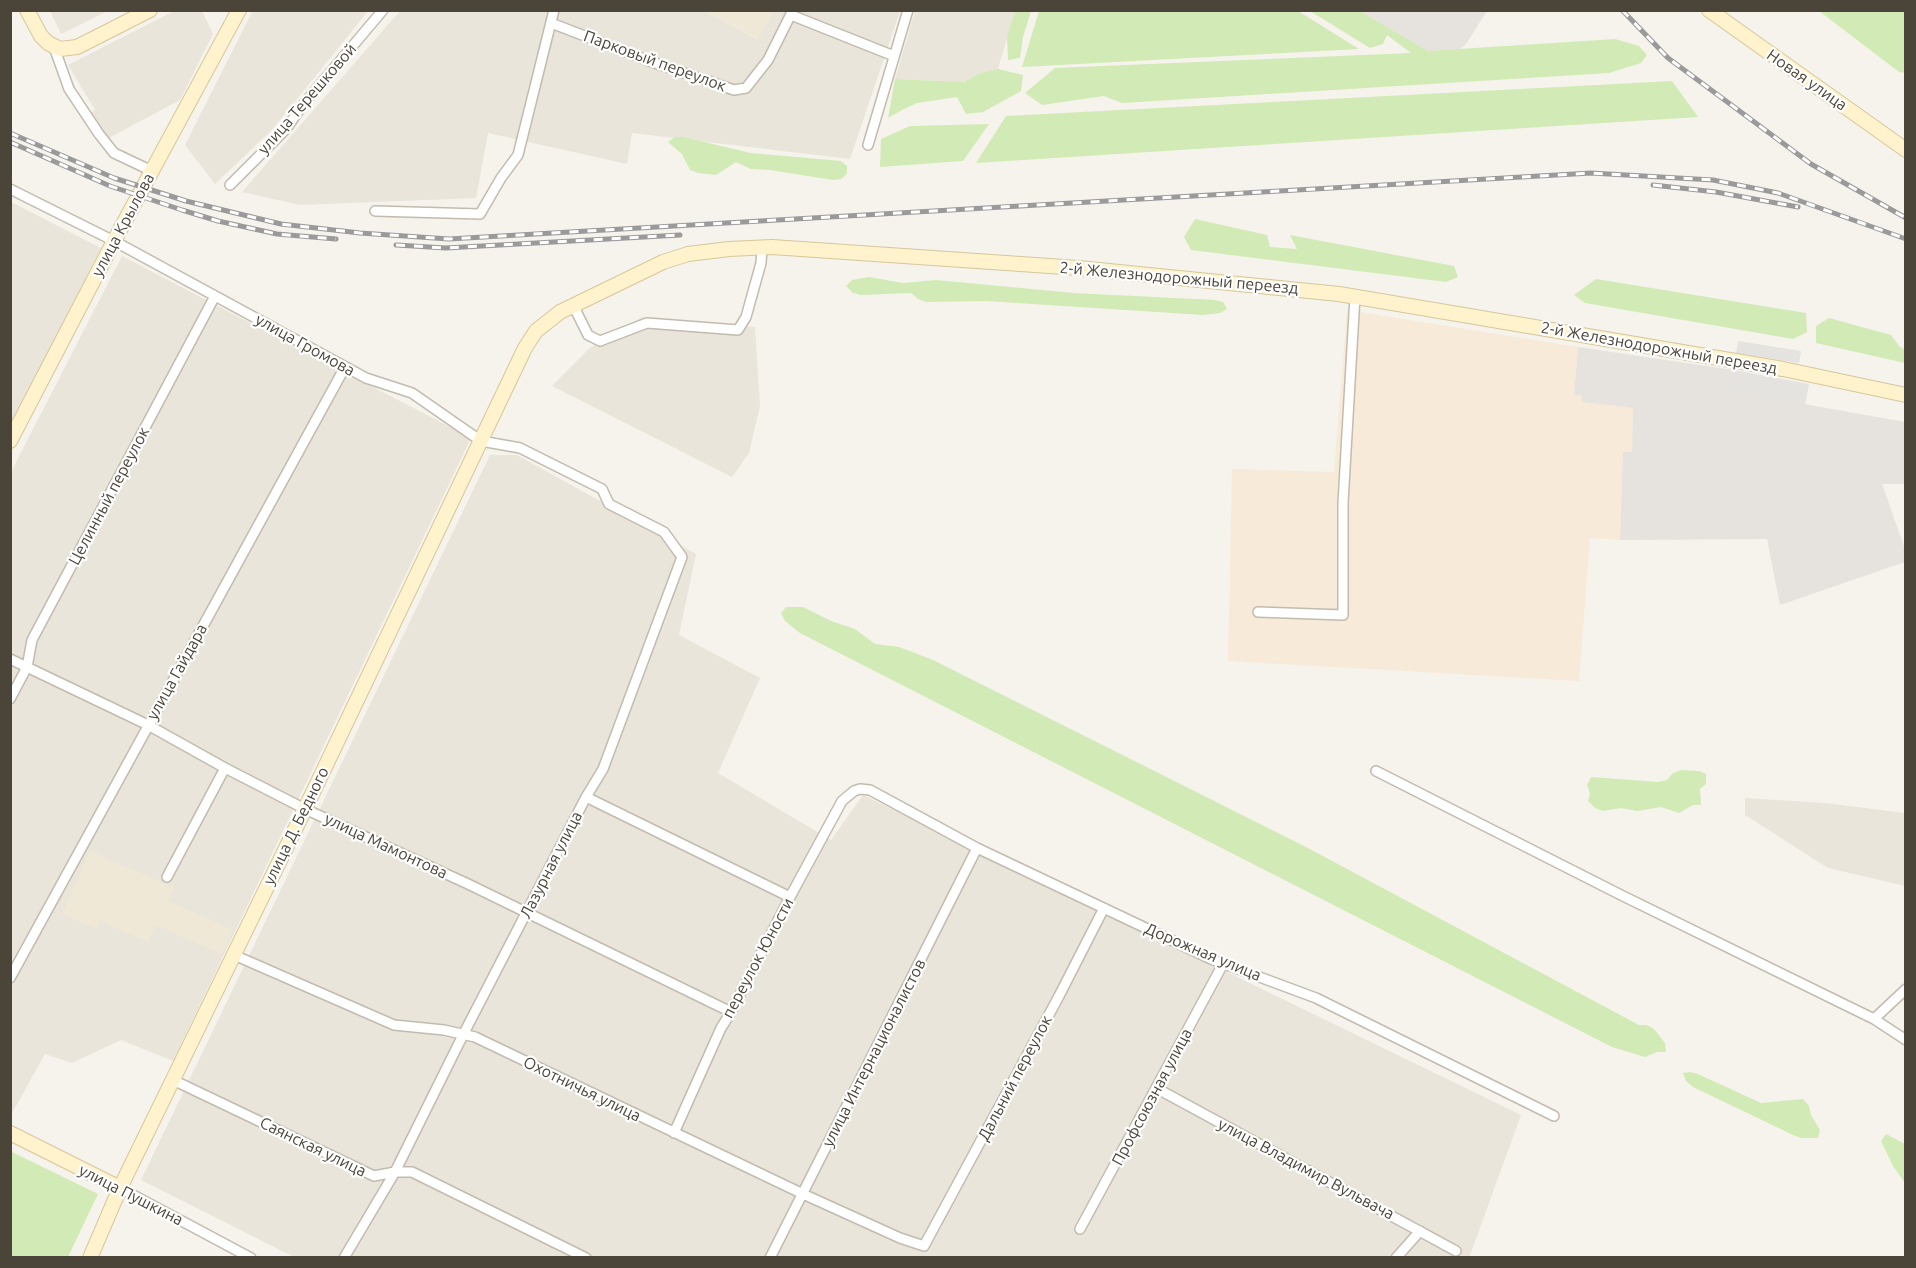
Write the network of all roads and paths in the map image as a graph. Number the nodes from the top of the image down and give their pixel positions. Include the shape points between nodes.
1 (27, 10) edge
2 (150, 10) edge
3 (382, 10) edge
4 (554, 10) edge
5 (908, 10) edge
6 (1709, 10) edge
7 (239, 11) edge
8 (792, 13) edge
9 (551, 23) junction
10 (54, 47) junction
11 (894, 56) junction
12 (868, 145) dead end
13 (1905, 150) edge
14 (152, 171) junction
15 (230, 185) dead end
16 (12, 192) edge
17 (375, 211) dead end
18 (114, 241) junction
19 (762, 248) junction
20 (215, 296) junction
21 (1355, 296) junction
22 (573, 305) junction
23 (345, 367) junction
24 (1905, 395) edge
25 (503, 396) joint
26 (10, 441) edge
27 (481, 441) junction
28 (602, 489) joint
29 (1258, 612) dead end
30 (10, 659) edge
31 (27, 667) junction
32 (10, 699) edge
33 (148, 725) junction
34 (225, 768) junction
35 (1376, 771) dead end
36 (854, 791) joint
37 (586, 797) junction
38 (305, 809) junction
39 (977, 848) junction
40 (167, 877) dead end
41 (790, 897) junction
42 (1104, 908) junction
43 (527, 912) junction
44 (234, 955) junction
45 (1223, 964) junction
46 (10, 978) edge
47 (1905, 989) edge
48 (731, 1012) junction
49 (1875, 1019) junction
50 (463, 1035) junction
51 (1905, 1040) edge
52 (173, 1080) junction
53 (1156, 1088) junction
54 (1554, 1116) dead end
55 (674, 1132) junction
56 (10, 1133) edge
57 (395, 1172) junction
58 (120, 1188) junction
59 (802, 1194) junction
60 (1080, 1229) dead end
61 (1420, 1231) junction
62 (924, 1246) joint
63 (1456, 1251) dead end
64 (90, 1257) edge
65 (251, 1257) edge
66 (344, 1257) edge
67 (586, 1257) edge
68 (770, 1257) edge
69 (1396, 1257) edge

1 - 10 street via 41,36
2 - 10 street via 76,47
3 - 15 street, улица Терешковой via 286,129
4 - 9 street
5 - 11 street
6 - 13 street, Новая улица
7 - 14 street, улица Крылова
8 - 9 street, Парковый переулок via 768,60 746,88 734,90
8 - 11 street, Парковый переулок
9 - 17 street via 518,155 480,214
10 - 14 street via 69,88 114,153
11 - 12 street
14 - 18 street, улица Крылова
16 - 18 street, улица Громова
18 - 20 street, улица Громова
18 - 26 street, улица Крылова
19 - 21 street, 2-й Железнодорожный переезд via 1079,268
19 - 22 street, 2-й Железнодорожный переезд via 676,256
19 - 22 street via 746,317 738,330 647,323 600,341 588,334
20 - 23 street, улица Громова
20 - 31 street, Целинный переулок via 32,640
21 - 24 street, 2-й Железнодорожный переезд via 1782,369
21 - 29 street via 1343,503 1343,615
22 - 25 street, 2-й Железнодорожный переезд via 536,331
23 - 27 street, улица Громова via 412,393
23 - 33 street, улица Гайдара
25 - 27 street, улица Д. Бедного
27 - 28 street, улица Громова via 520,448
27 - 38 street, улица Д. Бедного
28 - 37 street, Лазурная улица via 609,504 664,532 682,557 603,769
30 - 31 street, улица Мамонтова
31 - 32 street, Целинный переулок
31 - 33 street, улица Мамонтова
33 - 34 street, улица Мамонтова
33 - 46 street, улица Гайдара
34 - 38 street, улица Мамонтова
34 - 40 street
35 - 49 street
36 - 39 street, Дорожная улица via 870,790
36 - 41 street, переулок Юности via 842,801
37 - 41 street
37 - 43 street, Лазурная улица
38 - 43 street, улица Мамонтова
38 - 44 street, улица Д. Бедного
39 - 42 street, Дорожная улица
39 - 59 street, улица Интернационалистов
41 - 48 street, переулок Юности
42 - 45 street, Дорожная улица
42 - 62 street, Дальний переулок
43 - 48 street, улица Мамонтова
43 - 50 street, Лазурная улица
44 - 50 street, Охотничья улица via 394,1025
44 - 52 street, улица Д. Бедного
45 - 53 street, Профсоюзная улица
45 - 54 street, Дорожная улица via 1316,998
47 - 49 street
48 - 55 street, переулок Юности
49 - 51 street
50 - 55 street, Охотничья улица via 475,1037
50 - 57 street, Лазурная улица
52 - 57 street, Саянская улица via 374,1176
52 - 58 street, улица Д. Бедного
53 - 60 street, Профсоюзная улица
53 - 61 street, улица Владимир Вульвача
55 - 59 street, Охотничья улица
56 - 58 street, улица Пушкина
57 - 66 street, Лазурная улица
57 - 67 street, Саянская улица via 412,1172
58 - 64 street, улица Д. Бедного
58 - 65 street, улица Пушкина
59 - 62 street, Охотничья улица
59 - 68 street, улица Интернационалистов
61 - 63 street, улица Владимир Вульвача
61 - 69 street

